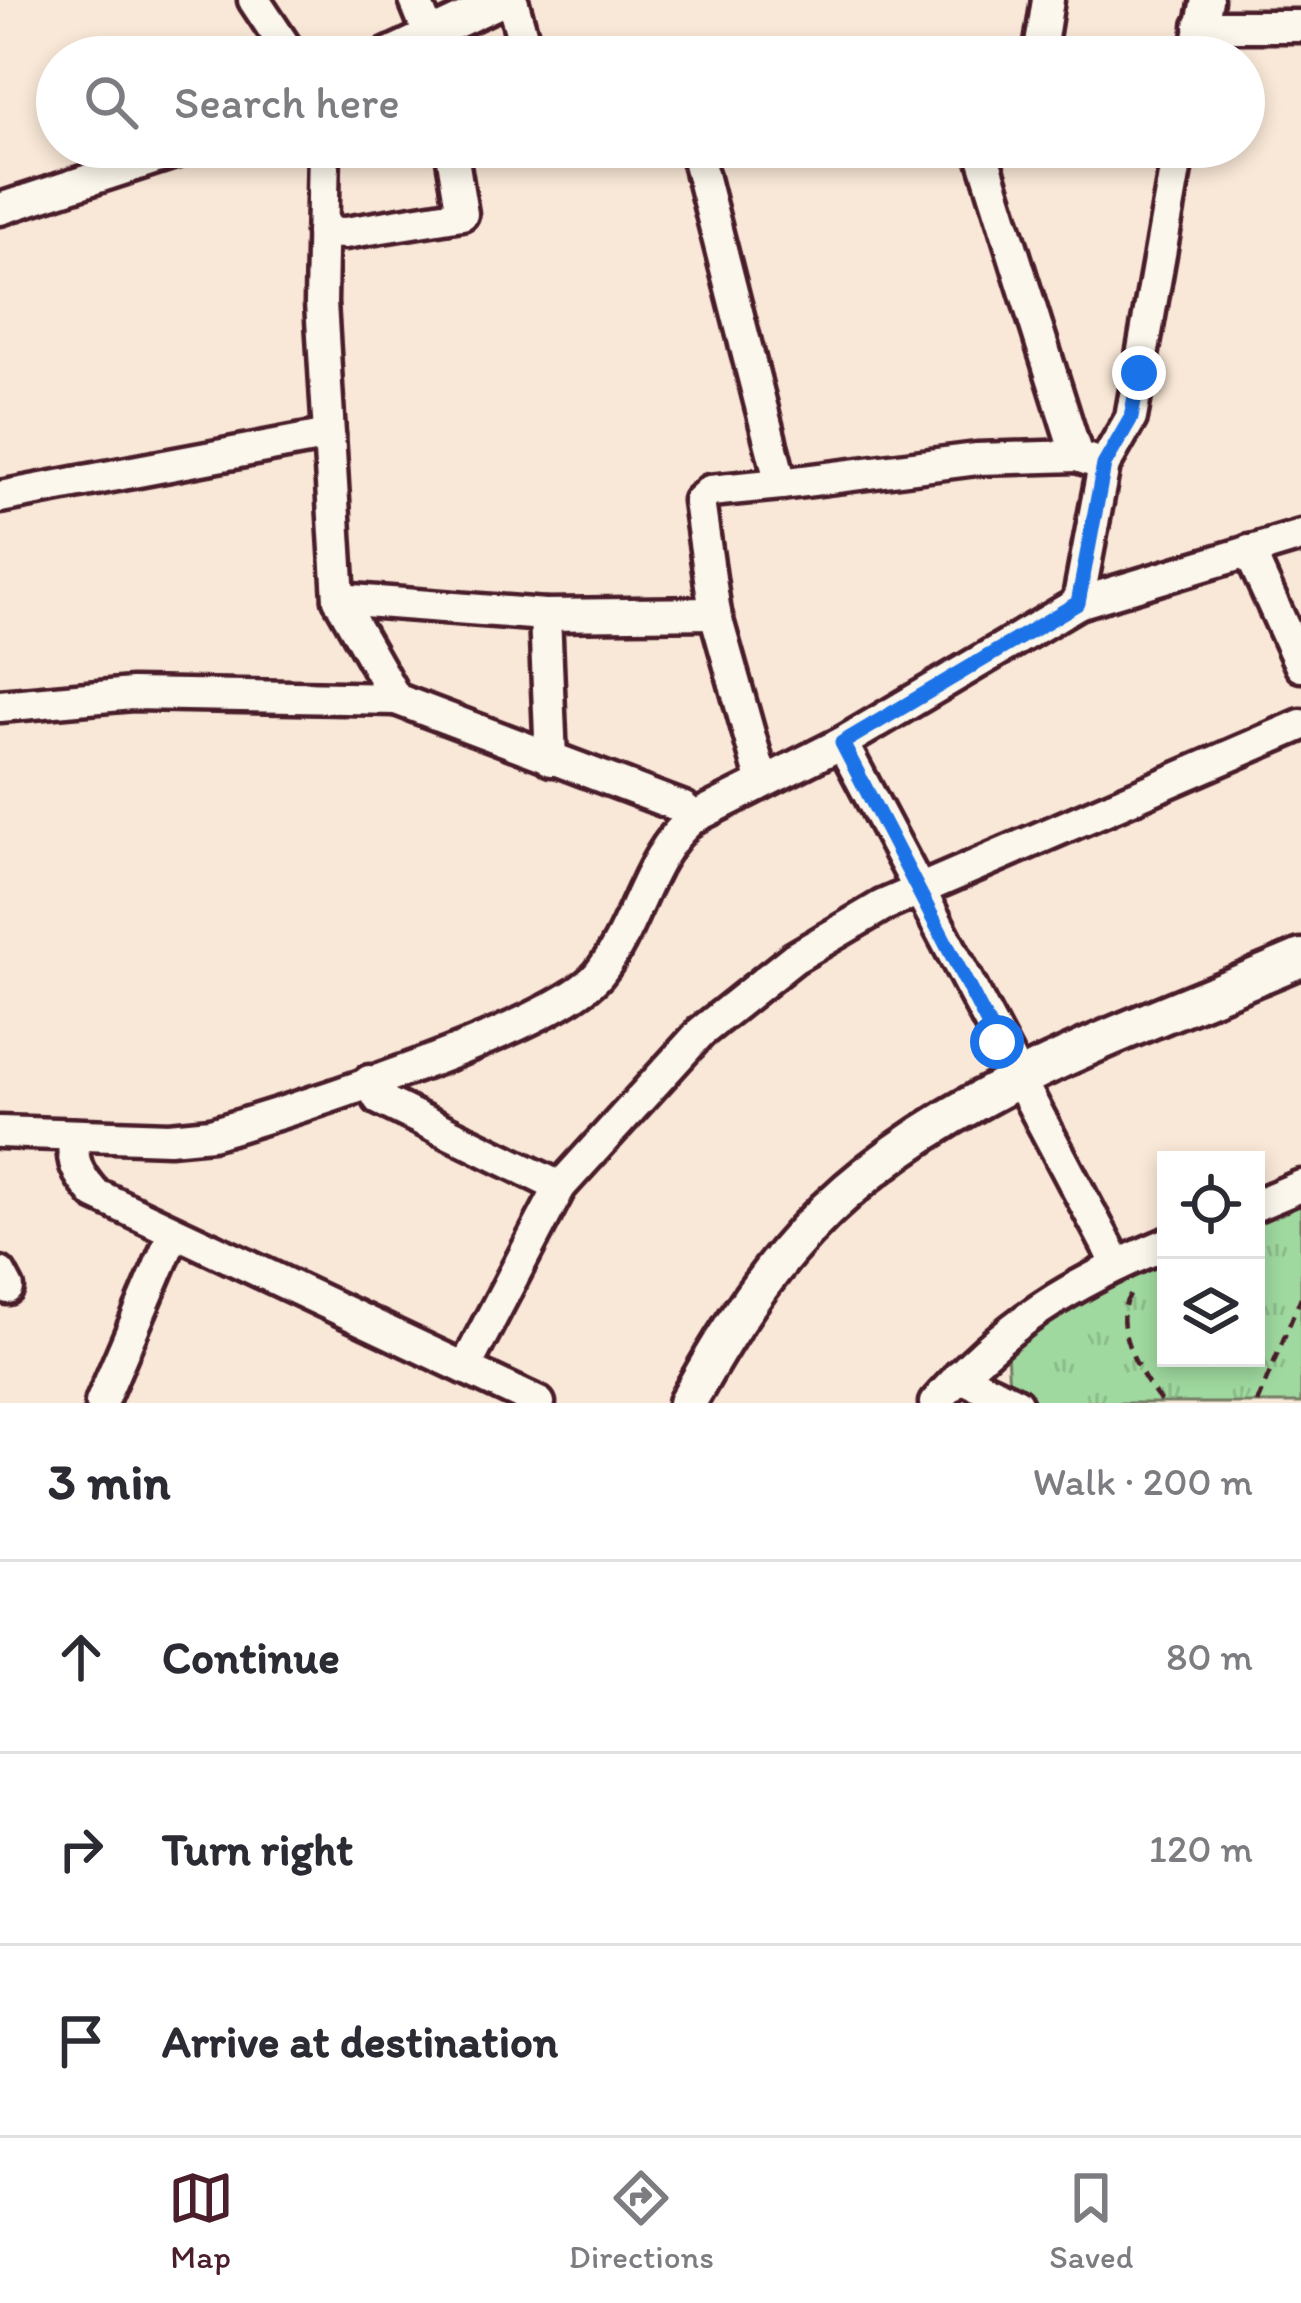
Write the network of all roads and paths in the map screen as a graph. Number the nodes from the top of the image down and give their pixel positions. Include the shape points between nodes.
1 (254, 0) edge
2 (415, 0) edge
3 (508, 0) edge
4 (1048, 0) edge
5 (1301, 26) edge
6 (1201, 28) edge
7 (278, 36) edge
8 (431, 36) edge
9 (450, 36) edge
10 (521, 36) edge
11 (1042, 36) edge
12 (126, 168) edge
13 (324, 168) edge
14 (455, 168) edge
15 (700, 168) edge
16 (987, 168) edge
17 (1175, 168) edge
18 (0, 209) edge
19 (322, 232) junction
20 (328, 435) junction
21 (1090, 460) junction
22 (781, 484) junction
23 (0, 496) edge
24 (1301, 536) edge
25 (1249, 551) junction
26 (339, 599) junction
27 (1078, 603) junction
28 (715, 614) junction
29 (544, 615) junction
30 (1301, 666) edge
31 (397, 699) junction
32 (0, 706) edge
33 (1301, 725) edge
34 (842, 743) junction
35 (551, 760) junction
36 (762, 780) junction
37 (693, 818) junction
38 (918, 890) junction
39 (1301, 958) edge
40 (369, 1081) junction
41 (1016, 1081) junction
42 (0, 1132) edge
43 (74, 1135) junction
44 (1301, 1186) edge
45 (560, 1187) junction
46 (1265, 1201) edge
47 (174, 1232) junction
48 (1157, 1252) edge
49 (1127, 1277) junction
50 (1301, 1297) edge
51 (465, 1368) junction
52 (958, 1376) junction
53 (100, 1403) edge
54 (538, 1403) edge
55 (687, 1403) edge
56 (935, 1403) edge
57 (1016, 1403) edge
58 (1162, 1403) edge
59 (1257, 1403) edge

1 - 7 street
2 - 8 street
3 - 9 street
3 - 10 street
4 - 11 street
5 - 6 street
12 - 18 street
13 - 19 street
14 - 19 street via 461,214
15 - 22 street
16 - 21 street
17 - 21 street via 1131,418
19 - 20 street
20 - 23 street
20 - 26 street
21 - 22 street via 976,460
21 - 27 street
22 - 28 street via 710,491 699,501
24 - 25 street
25 - 27 street
25 - 30 street
26 - 29 street
26 - 31 street
27 - 34 street
28 - 29 street
28 - 36 street
29 - 35 street
31 - 32 street via 132,694
31 - 35 street
33 - 38 street
34 - 36 street
34 - 38 street
35 - 37 street
36 - 37 street
37 - 40 street via 657,862 631,925 596,977 508,1028
38 - 41 street
38 - 45 street via 794,958 701,1032
39 - 41 street
40 - 43 street via 211,1134
40 - 45 street via 379,1099
41 - 49 street
41 - 55 street via 916,1136 838,1199 736,1316
42 - 43 street
43 - 47 street via 78,1176 95,1194
44 - 46 street
45 - 51 street
47 - 51 street
47 - 53 street
48 - 49 street
49 - 52 street via 1045,1301
49 - 58 path via 1124,1329
50 - 59 path
51 - 54 street
52 - 56 street
52 - 57 street

